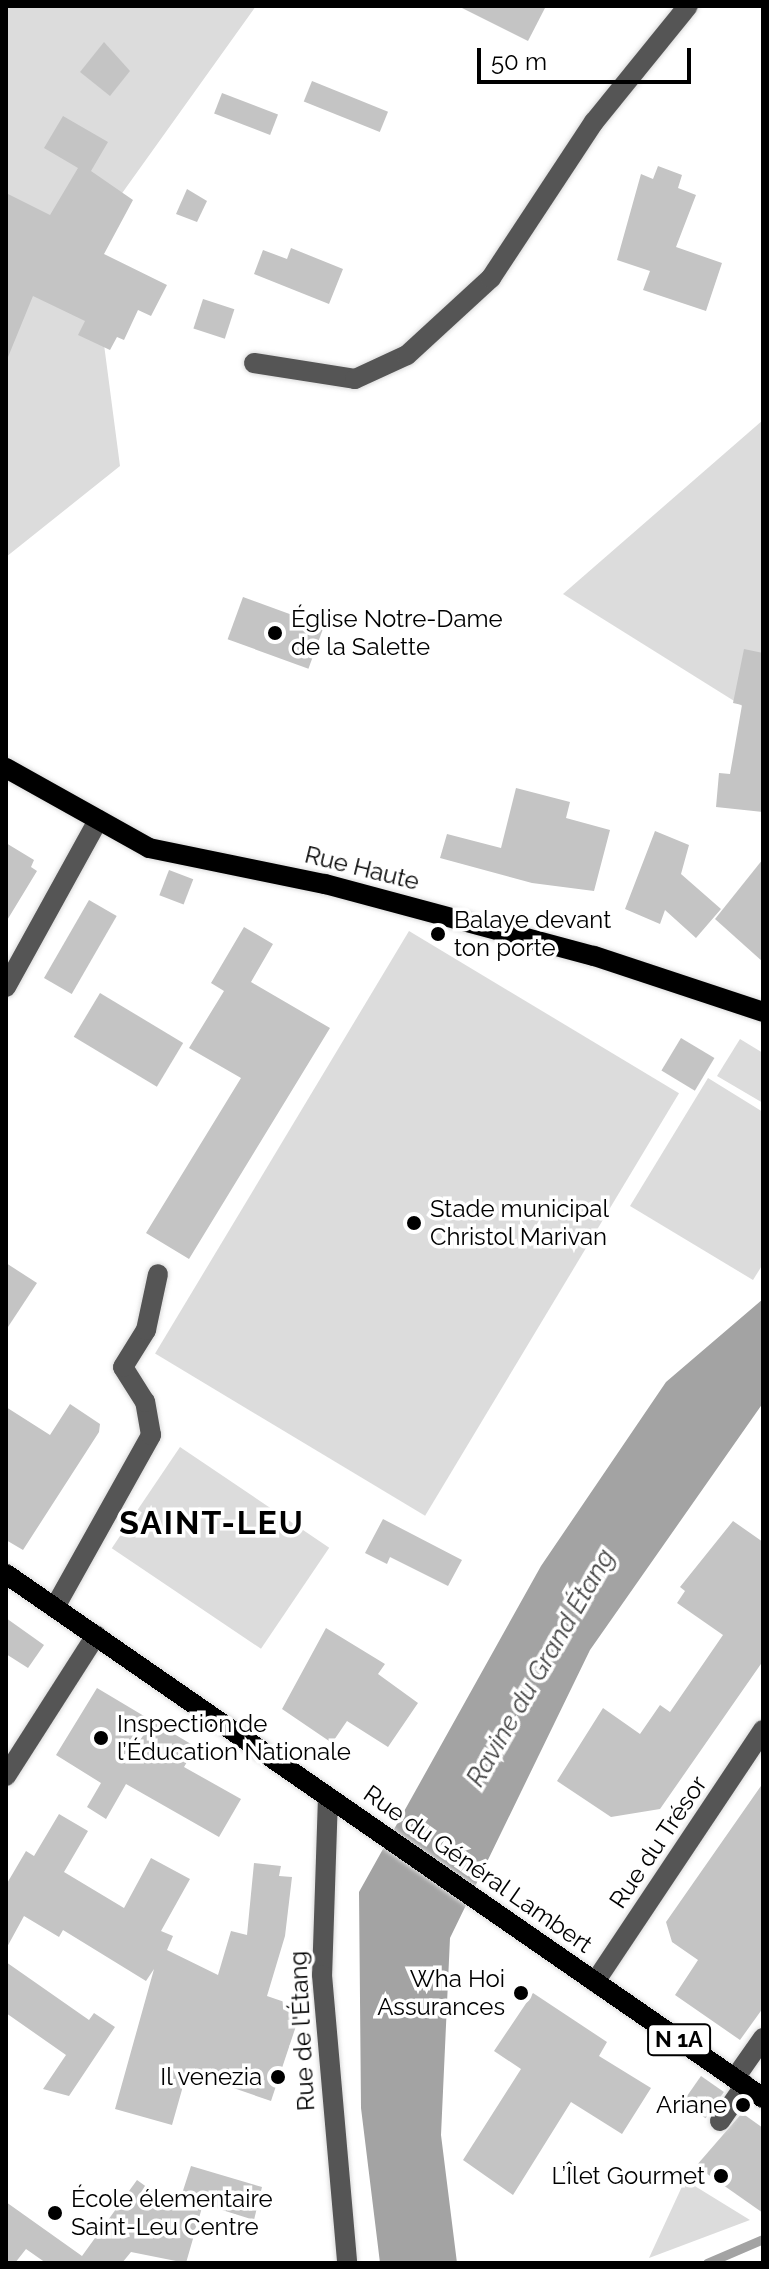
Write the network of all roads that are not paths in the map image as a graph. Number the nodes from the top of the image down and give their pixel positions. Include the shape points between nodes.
1 (688, 6) edge
2 (254, 363) dead end
3 (6, 768) edge
4 (98, 820) junction
5 (6, 987) edge
6 (763, 1012) edge
7 (158, 1274) dead end
8 (6, 1574) edge
9 (55, 1607) junction
10 (96, 1635) junction
11 (763, 1730) edge
12 (6, 1776) edge
13 (328, 1797) junction
14 (595, 1982) junction
15 (763, 2038) edge
16 (740, 2082) junction
17 (763, 2098) edge
18 (720, 2121) dead end
19 (347, 2263) edge

1 - 2 street via 594,122 491,278 407,355 355,379
3 - 4 main road, Rue Haute
4 - 5 street
4 - 6 main road, Rue Haute via 149,848 325,884 564,948
7 - 9 street via 146,1330 123,1367 145,1402 151,1435
8 - 9 main road, Rue du Général Lambert / N 1A
9 - 10 main road, Rue du Général Lambert / N 1A
10 - 12 street
10 - 13 main road, Rue du Général Lambert / N 1A
11 - 14 street, Rue du Trésor
13 - 14 main road, Rue du Général Lambert / N 1A
13 - 19 street, Rue de l'Étang via 322,1975
14 - 16 main road, Rue du Général Lambert / N 1A
15 - 16 street
16 - 17 main road, Rue du Général Lambert / N 1A
16 - 18 street

